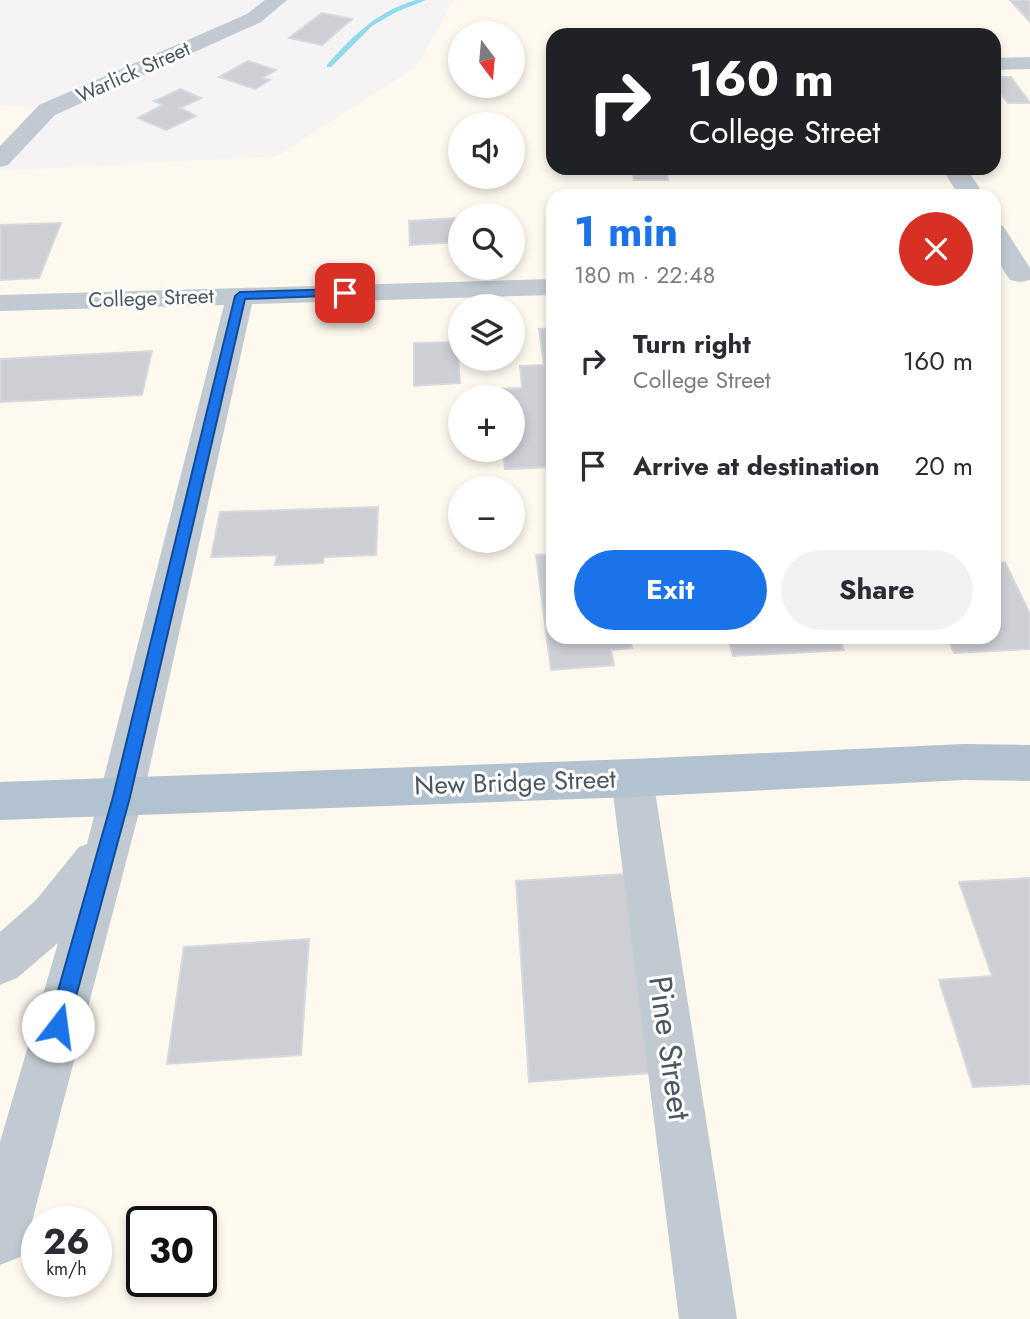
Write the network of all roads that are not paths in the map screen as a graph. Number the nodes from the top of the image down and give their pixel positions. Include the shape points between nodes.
1 (277, 0) edge
2 (1030, 63) edge
3 (1001, 64) edge
4 (0, 160) edge
5 (1001, 246) edge
6 (1015, 274) edge
7 (546, 287) edge
8 (240, 296) junction
9 (0, 303) edge
10 (1030, 763) edge
11 (632, 778) junction
12 (121, 797) junction
13 (0, 801) edge
14 (109, 842) junction
15 (0, 961) edge
16 (0, 1237) edge
17 (708, 1319) edge

1 - 4 street, Warlick Street via 254,18 47,110
2 - 3 street
5 - 6 street
7 - 8 street, College Street
8 - 9 street, College Street
8 - 12 street
10 - 11 main road, New Bridge Street
11 - 12 main road, New Bridge Street
11 - 17 street, Pine Street
12 - 13 main road, New Bridge Street
12 - 14 street
14 - 15 street via 75,892 21,947
14 - 16 street

